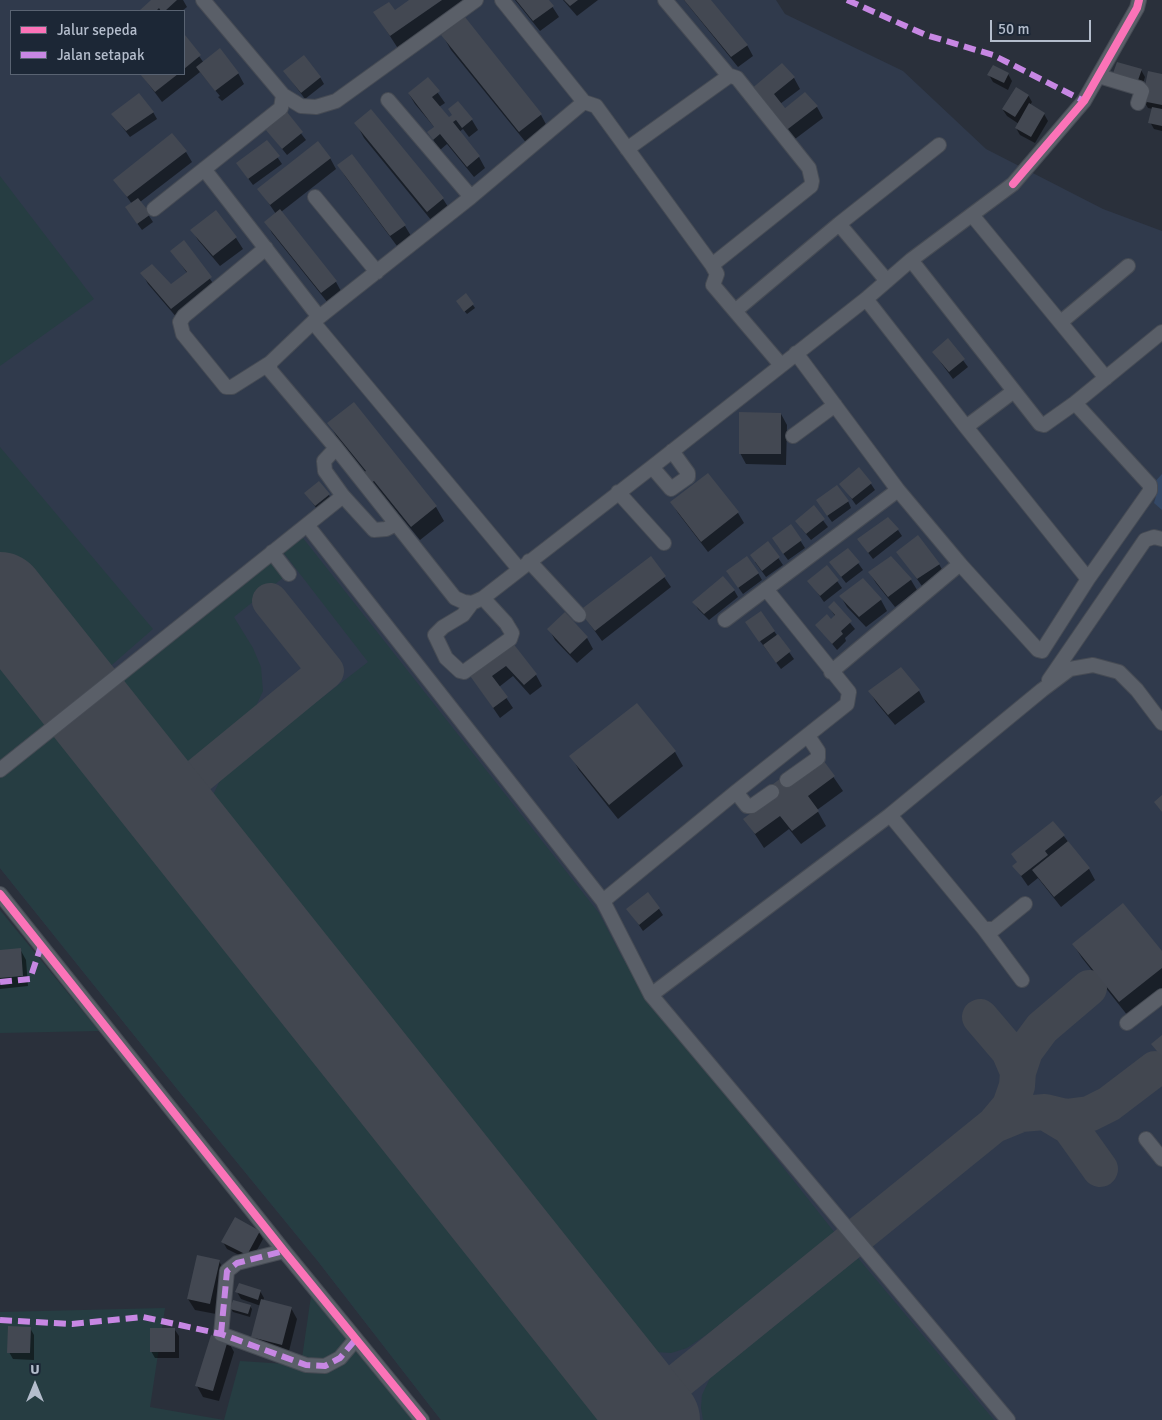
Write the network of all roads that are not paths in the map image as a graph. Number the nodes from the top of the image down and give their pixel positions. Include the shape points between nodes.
1 (204, 0) edge
2 (476, 0) edge
3 (502, 0) edge
4 (665, 0) edge
5 (1140, 0) edge
6 (729, 76) junction
7 (1099, 76) junction
8 (283, 95) junction
9 (388, 100) dead end
10 (584, 102) junction
11 (1138, 103) dead end
12 (939, 145) dead end
13 (627, 149) junction
14 (204, 169) junction
15 (315, 196) dead end
16 (471, 198) junction
17 (154, 210) dead end
18 (972, 215) junction
19 (839, 224) junction
20 (266, 248) junction
21 (911, 260) junction
22 (712, 265) junction
23 (1128, 266) dead end
24 (377, 272) junction
25 (887, 280) junction
26 (866, 299) junction
27 (734, 312) junction
28 (316, 320) junction
29 (1061, 322) junction
30 (1162, 332) edge
31 (796, 353) junction
32 (270, 363) junction
33 (781, 365) junction
34 (1106, 378) junction
35 (1014, 390) junction
36 (1075, 404) junction
37 (836, 405) junction
38 (966, 428) junction
39 (793, 436) dead end
40 (336, 448) junction
41 (672, 451) junction
42 (652, 467) junction
43 (898, 490) junction
44 (618, 492) junction
45 (343, 496) junction
46 (396, 524) junction
47 (307, 525) junction
48 (1162, 540) edge
49 (664, 543) dead end
50 (272, 552) junction
51 (960, 564) junction
52 (524, 565) junction
53 (289, 574) dead end
54 (1088, 579) junction
55 (766, 589) junction
56 (477, 601) junction
57 (579, 615) dead end
58 (725, 620) dead end
59 (831, 672) junction
60 (1042, 690) junction
61 (1162, 723) edge
62 (808, 736) junction
63 (0, 770) edge
64 (787, 780) dead end
65 (736, 792) junction
66 (772, 792) dead end
67 (890, 814) junction
68 (0, 894) edge
69 (603, 901) junction
70 (1025, 904) dead end
71 (984, 928) junction
72 (1022, 980) dead end
73 (651, 995) junction
74 (1162, 996) edge
75 (1127, 1023) dead end
76 (1146, 1139) dead end
77 (1162, 1159) edge
78 (284, 1251) junction
79 (356, 1338) junction
80 (422, 1420) edge
81 (1008, 1420) edge

1 - 8 street
2 - 8 street via 336,101 316,107 301,106
3 - 10 street
4 - 6 street
5 - 7 street
6 - 13 street
6 - 22 street via 737,78 809,168 812,181 811,186
7 - 11 street via 1139,88 1142,91
7 - 18 street via 1084,101 1013,184
8 - 14 street via 281,108
9 - 16 street
10 - 13 street via 596,106
10 - 16 street
12 - 19 street
13 - 22 street
14 - 17 street
14 - 20 street
15 - 24 street
16 - 24 street
18 - 21 street
18 - 29 street
19 - 25 street
19 - 27 street
20 - 28 street
20 - 32 street via 180,322 183,334 226,386 232,387
21 - 25 street
21 - 35 street
22 - 27 street via 717,274 713,285
23 - 29 street
24 - 28 street
25 - 26 street
26 - 31 street
26 - 38 street
27 - 33 street
28 - 32 street
28 - 52 street
29 - 34 street
30 - 34 street
31 - 33 street
31 - 37 street
32 - 40 street via 270,370
33 - 41 street
34 - 36 street
35 - 36 street via 1044,426
35 - 38 street
36 - 54 street via 1150,485 1150,490
37 - 39 street
37 - 43 street
38 - 54 street
40 - 45 street via 324,461 325,471
40 - 46 street
41 - 42 street
41 - 42 street via 688,477 671,488
42 - 44 street
43 - 51 street
43 - 55 street
44 - 49 street
44 - 52 street
45 - 46 street via 374,530 386,530
45 - 47 street
46 - 56 street via 455,598 464,602
47 - 50 street
47 - 69 street
48 - 60 street via 1145,540
50 - 53 street
50 - 63 street
51 - 54 street via 1042,651
51 - 59 street
52 - 56 street
52 - 57 street
55 - 58 street
55 - 59 street
56 - 56 street via 506,623 512,633 510,640 464,672 446,658 435,635
59 - 62 street via 849,692 847,704
60 - 61 street via 1070,669 1092,665 1119,672
60 - 67 street
62 - 64 street via 818,751 818,758
62 - 65 street
65 - 66 street via 748,806 752,806
65 - 69 street
67 - 71 street
67 - 73 street
68 - 78 street
69 - 73 street
70 - 71 street via 994,929
71 - 72 street
73 - 81 street
74 - 75 street
76 - 77 street
78 - 79 street
78 - 79 street via 237,1263 227,1271 221,1334 306,1366 325,1366 340,1358
79 - 80 street

